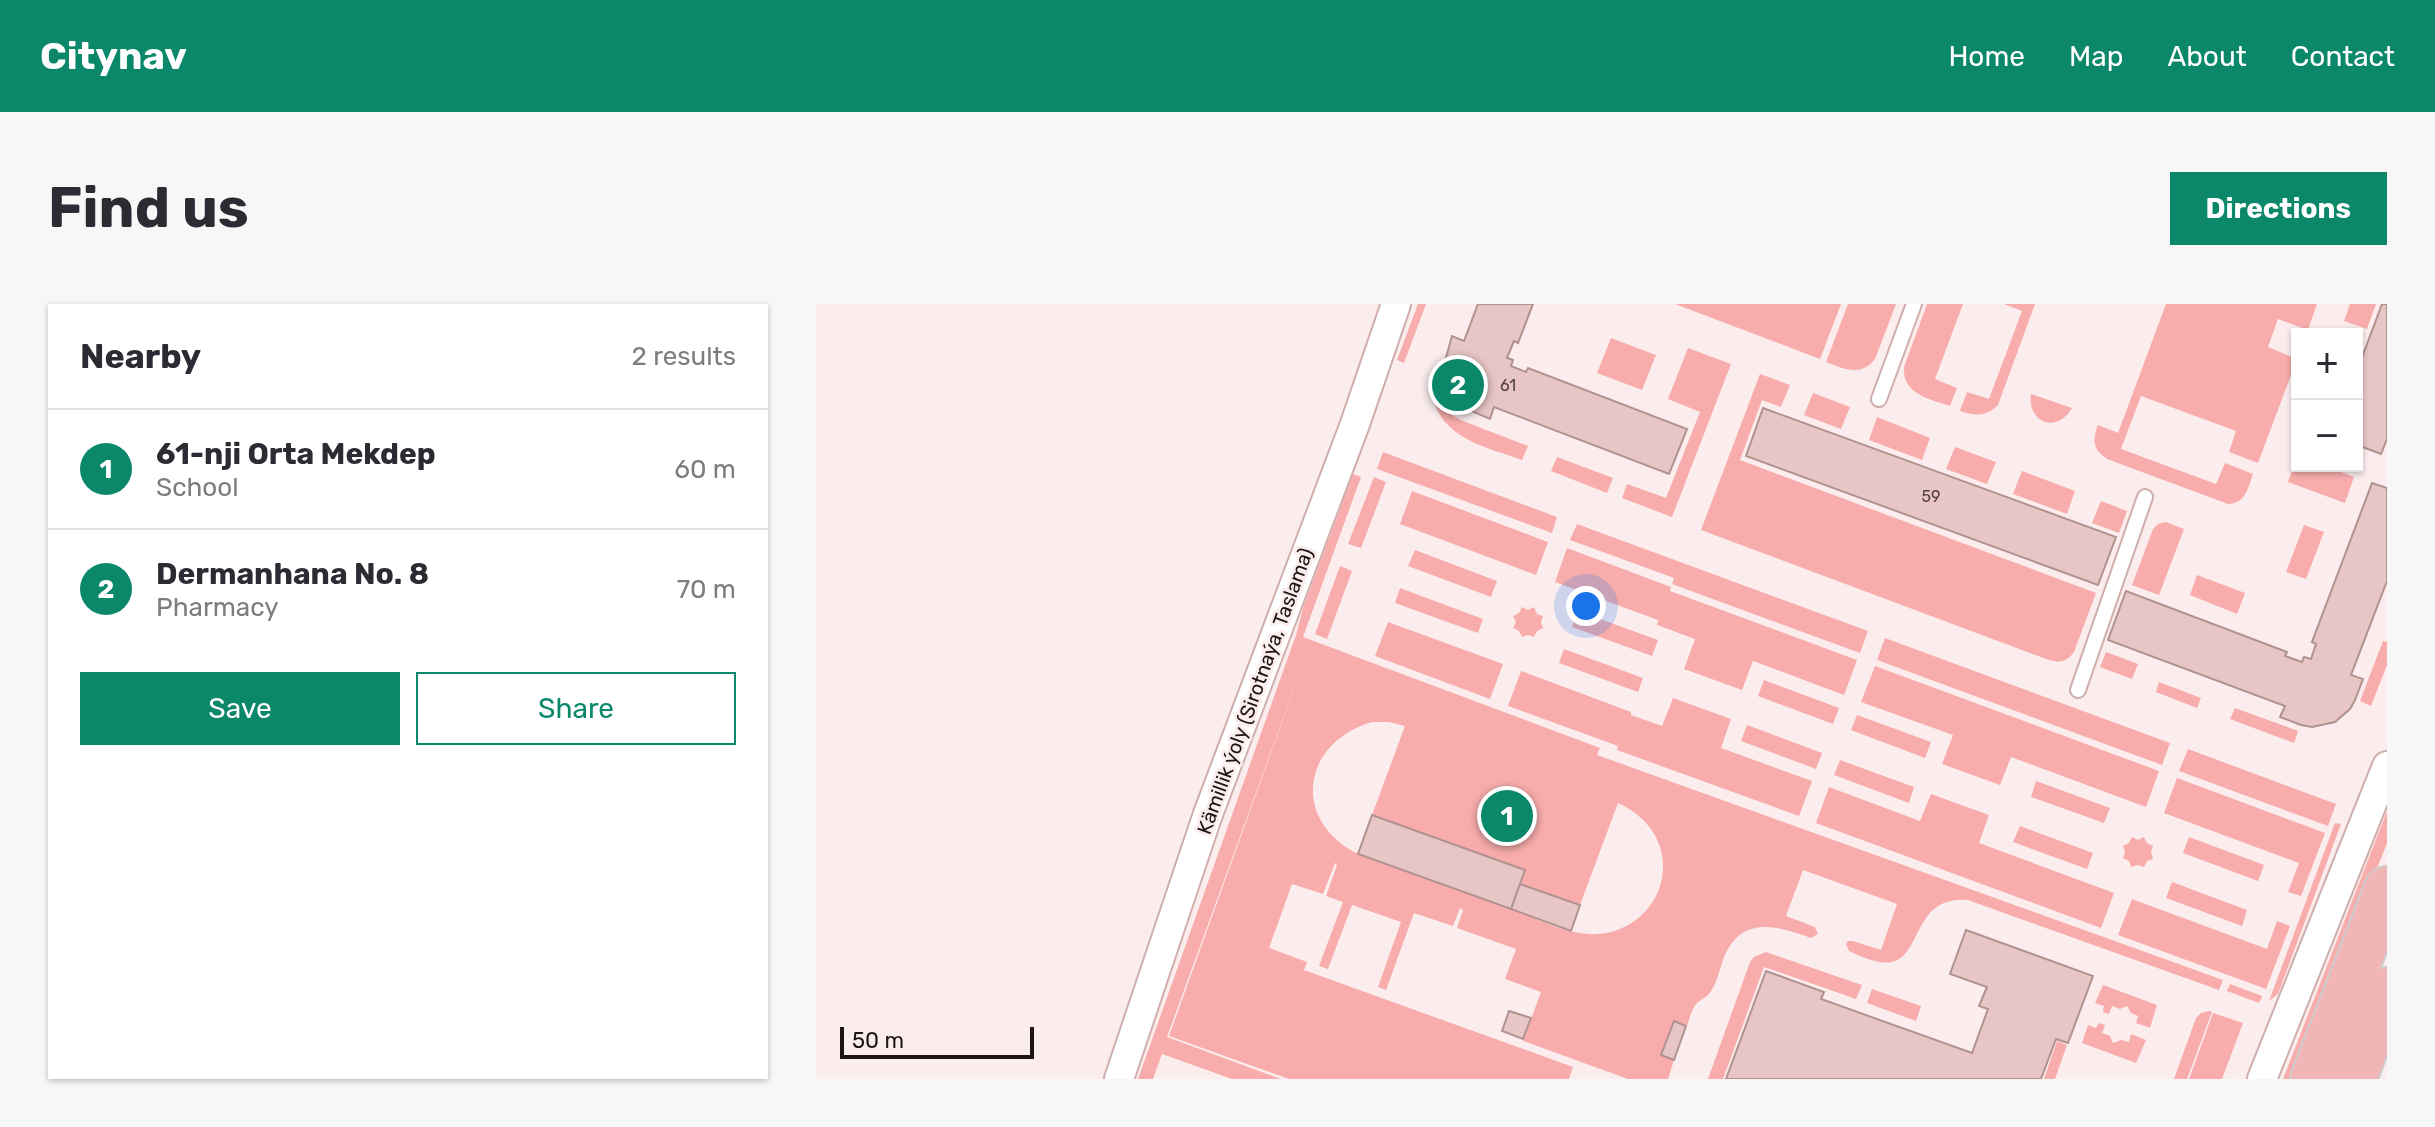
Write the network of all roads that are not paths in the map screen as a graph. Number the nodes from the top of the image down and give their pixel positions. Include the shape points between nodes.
1 (1396, 304) edge
2 (1914, 304) edge
3 (1879, 399) dead end
4 (2145, 497) dead end
5 (2078, 690) dead end
6 (2387, 766) edge
7 (2387, 889) edge
8 (2387, 990) edge
9 (1119, 1079) edge
10 (2262, 1079) edge
11 (2313, 1079) edge
12 (2354, 1079) edge

1 - 9 street, Kämillik ýoly (Sirotnaýa, Taslama) via 1208,814
2 - 3 lane
4 - 5 lane
6 - 10 street
7 - 11 main road
8 - 12 main road

